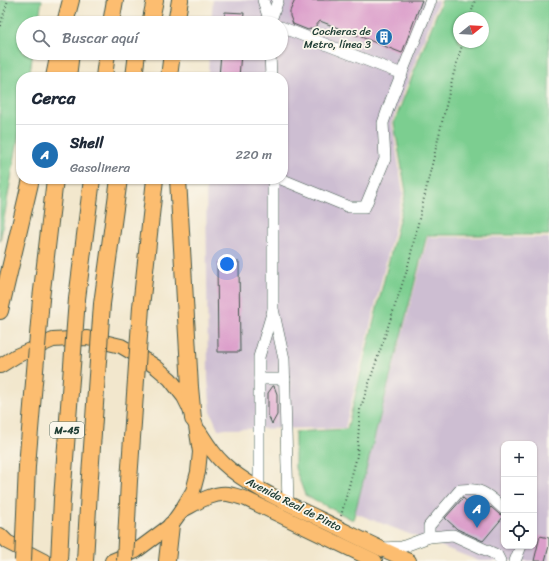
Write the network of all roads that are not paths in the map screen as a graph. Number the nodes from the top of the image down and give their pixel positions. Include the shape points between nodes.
1 (71, 0) edge
2 (77, 0) edge
3 (115, 0) edge
4 (145, 0) edge
5 (155, 0) edge
6 (181, 0) edge
7 (263, 0) edge
8 (278, 0) edge
9 (431, 0) edge
10 (67, 16) edge
11 (75, 16) edge
12 (112, 16) edge
13 (143, 16) edge
14 (152, 16) edge
15 (178, 16) edge
16 (181, 16) edge
17 (269, 16) edge
18 (273, 16) edge
19 (288, 30) edge
20 (58, 60) edge
21 (70, 60) edge
22 (106, 60) edge
23 (137, 60) edge
24 (171, 60) edge
25 (180, 60) edge
26 (270, 60) edge
27 (55, 72) edge
28 (69, 72) edge
29 (105, 72) edge
30 (135, 72) edge
31 (170, 72) edge
32 (180, 72) edge
33 (271, 72) edge
34 (402, 74) junction
35 (288, 182) edge
36 (30, 184) edge
37 (54, 184) edge
38 (91, 184) edge
39 (117, 184) edge
40 (154, 184) edge
41 (178, 184) edge
42 (273, 184) edge
43 (273, 309) junction
44 (0, 311) edge
45 (0, 366) edge
46 (259, 379) junction
47 (285, 379) junction
48 (194, 422) junction
49 (259, 488) junction
50 (288, 503) junction
51 (501, 506) edge
52 (181, 511) junction
53 (171, 525) junction
54 (0, 535) edge
55 (429, 537) junction
56 (520, 549) edge
57 (377, 555) edge
58 (23, 561) edge
59 (44, 561) edge
60 (59, 561) edge
61 (85, 561) edge
62 (112, 561) edge
63 (125, 561) edge
64 (167, 561) edge
65 (410, 561) edge
66 (500, 561) edge
67 (515, 561) edge

1 - 10 highway
2 - 11 highway
3 - 12 highway
4 - 13 highway
5 - 14 highway
6 - 15 highway
6 - 16 highway
7 - 17 lane
8 - 18 lane
9 - 34 lane
19 - 34 lane
20 - 27 highway
21 - 28 highway
22 - 29 highway
23 - 30 highway
24 - 31 highway
25 - 32 highway
26 - 33 lane
34 - 35 lane via 383,124 385,159 365,207 349,208
36 - 44 highway
37 - 58 highway, bridge via 41,299 27,466
38 - 60 highway, M-45, bridge via 78,299
39 - 61 highway, M-45, bridge via 102,304
40 - 63 highway, bridge via 141,307
41 - 48 highway
42 - 43 lane
43 - 46 lane via 259,357
43 - 47 lane via 284,360
45 - 48 main road via 53,340 87,338 121,346 156,367 170,380 184,397
46 - 47 lane
46 - 49 lane
47 - 50 lane
48 - 49 main road, Avenida Real de Pinto via 222,462
48 - 52 main road via 200,452 198,472 193,490
49 - 50 main road, Avenida Real de Pinto
50 - 57 main road, Avenida Real de Pinto via 338,528
51 - 55 lane via 487,494 471,489 460,490 429,526
52 - 53 main road
52 - 57 main road, Avenida Real de Pinto via 220,494 237,496
53 - 62 main road via 136,551
53 - 64 highway
54 - 59 main road
55 - 57 lane
55 - 66 lane via 452,535 497,555
56 - 67 lane
57 - 65 main road, Avenida Real de Pinto

